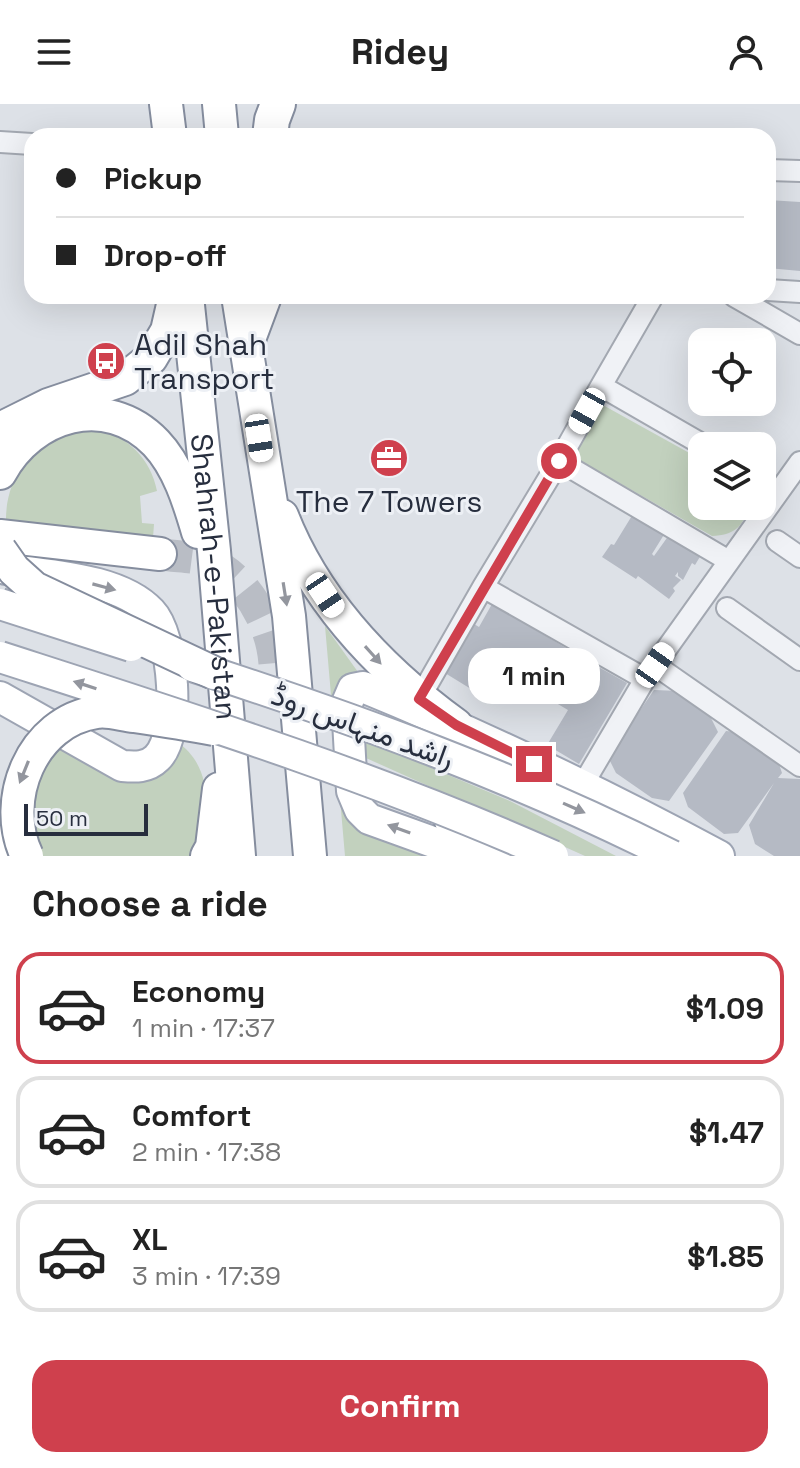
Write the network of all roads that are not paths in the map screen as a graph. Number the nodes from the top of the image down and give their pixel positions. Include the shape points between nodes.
1 (166, 104) edge
2 (219, 104) edge
3 (278, 104) edge
4 (169, 128) edge
5 (221, 128) edge
6 (271, 128) edge
7 (0, 142) edge
8 (24, 144) edge
9 (776, 170) edge
10 (800, 171) edge
11 (776, 290) edge
12 (800, 292) edge
13 (173, 304) edge
14 (188, 304) edge
15 (239, 304) edge
16 (261, 304) edge
17 (648, 304) edge
18 (748, 304) edge
19 (800, 334) edge
20 (245, 347) junction
21 (601, 386) junction
22 (0, 429) edge
23 (688, 436) edge
24 (559, 461) junction
25 (800, 462) edge
26 (264, 468) junction
27 (0, 473) edge
28 (776, 486) edge
29 (781, 489) junction
30 (0, 536) edge
31 (777, 541) dead end
32 (0, 550) edge
33 (160, 554) tunnel mouth
34 (800, 557) edge
35 (729, 561) junction
36 (0, 568) edge
37 (483, 587) junction
38 (0, 604) edge
39 (219, 608) junction
40 (727, 608) dead end
41 (0, 657) edge
42 (800, 660) edge
43 (650, 672) junction
44 (214, 673) junction
45 (0, 697) edge
46 (419, 699) junction
47 (276, 703) tunnel mouth
48 (221, 717) junction
49 (456, 725) junction
50 (800, 766) edge
51 (582, 786) junction
52 (398, 793) junction
53 (306, 812) junction
54 (0, 842) edge
55 (5, 856) edge
56 (27, 856) edge
57 (207, 856) edge
58 (239, 856) edge
59 (289, 856) edge
60 (310, 856) edge
61 (316, 856) edge
62 (472, 856) edge
63 (501, 856) edge
64 (553, 856) edge
65 (672, 856) edge
66 (719, 856) edge

1 - 4 highway
2 - 5 highway
3 - 6 highway
7 - 8 street
9 - 10 street
11 - 12 street
13 - 22 highway via 167,331 151,358 125,379 48,405
14 - 39 highway, Shahrah-e-Pakistan
15 - 20 highway, Shahrah-e-Pakistan
16 - 20 highway
17 - 21 street
18 - 19 street
20 - 26 highway, Shahrah-e-Pakistan
21 - 23 street
21 - 24 street
24 - 35 street
24 - 37 street
25 - 29 street
26 -> 46 highway via 290,534 341,618
26 -> 53 highway, Shahrah-e-Pakistan via 289,616
27 - 39 highway via 29,435 52,421 99,415 126,422 155,442 175,470 190,503
28 - 29 street
29 - 35 street
30 - 33 highway
31 - 34 street
32 - 44 highway, bridge via 34,588
35 - 43 street
36 -> 45 main road via 96,584 127,593 152,612 164,632 170,667 172,712 166,746 139,768 122,766
37 - 43 street
37 - 46 street
38 - 44 main road, راشد منہاس روڈ, bridge
39 - 48 highway, Shahrah-e-Pakistan
40 - 42 street
48 -> 41 main road, راشد منہاس روڈ, bridge
43 - 50 street
43 - 51 street
44 -> 65 main road, راشد منہاس روڈ, bridge via 522,785
46 - 49 highway
47 - 59 highway
48 - 52 main road, راشد منہاس روڈ, bridge
48 -> 56 highway, bridge via 99,711 50,733 27,761 17,788 16,818
48 - 57 highway via 212,847
48 - 58 highway, Shahrah-e-Pakistan
49 - 51 main road
62 -> 49 main road via 369,819 352,791 347,703 353,689 363,687
51 - 66 main road
52 - 63 highway, bridge via 469,830
52 - 64 main road, راشد منہاس روڈ, bridge
53 - 60 highway, Shahrah-e-Pakistan
53 - 61 highway
54 - 55 highway

